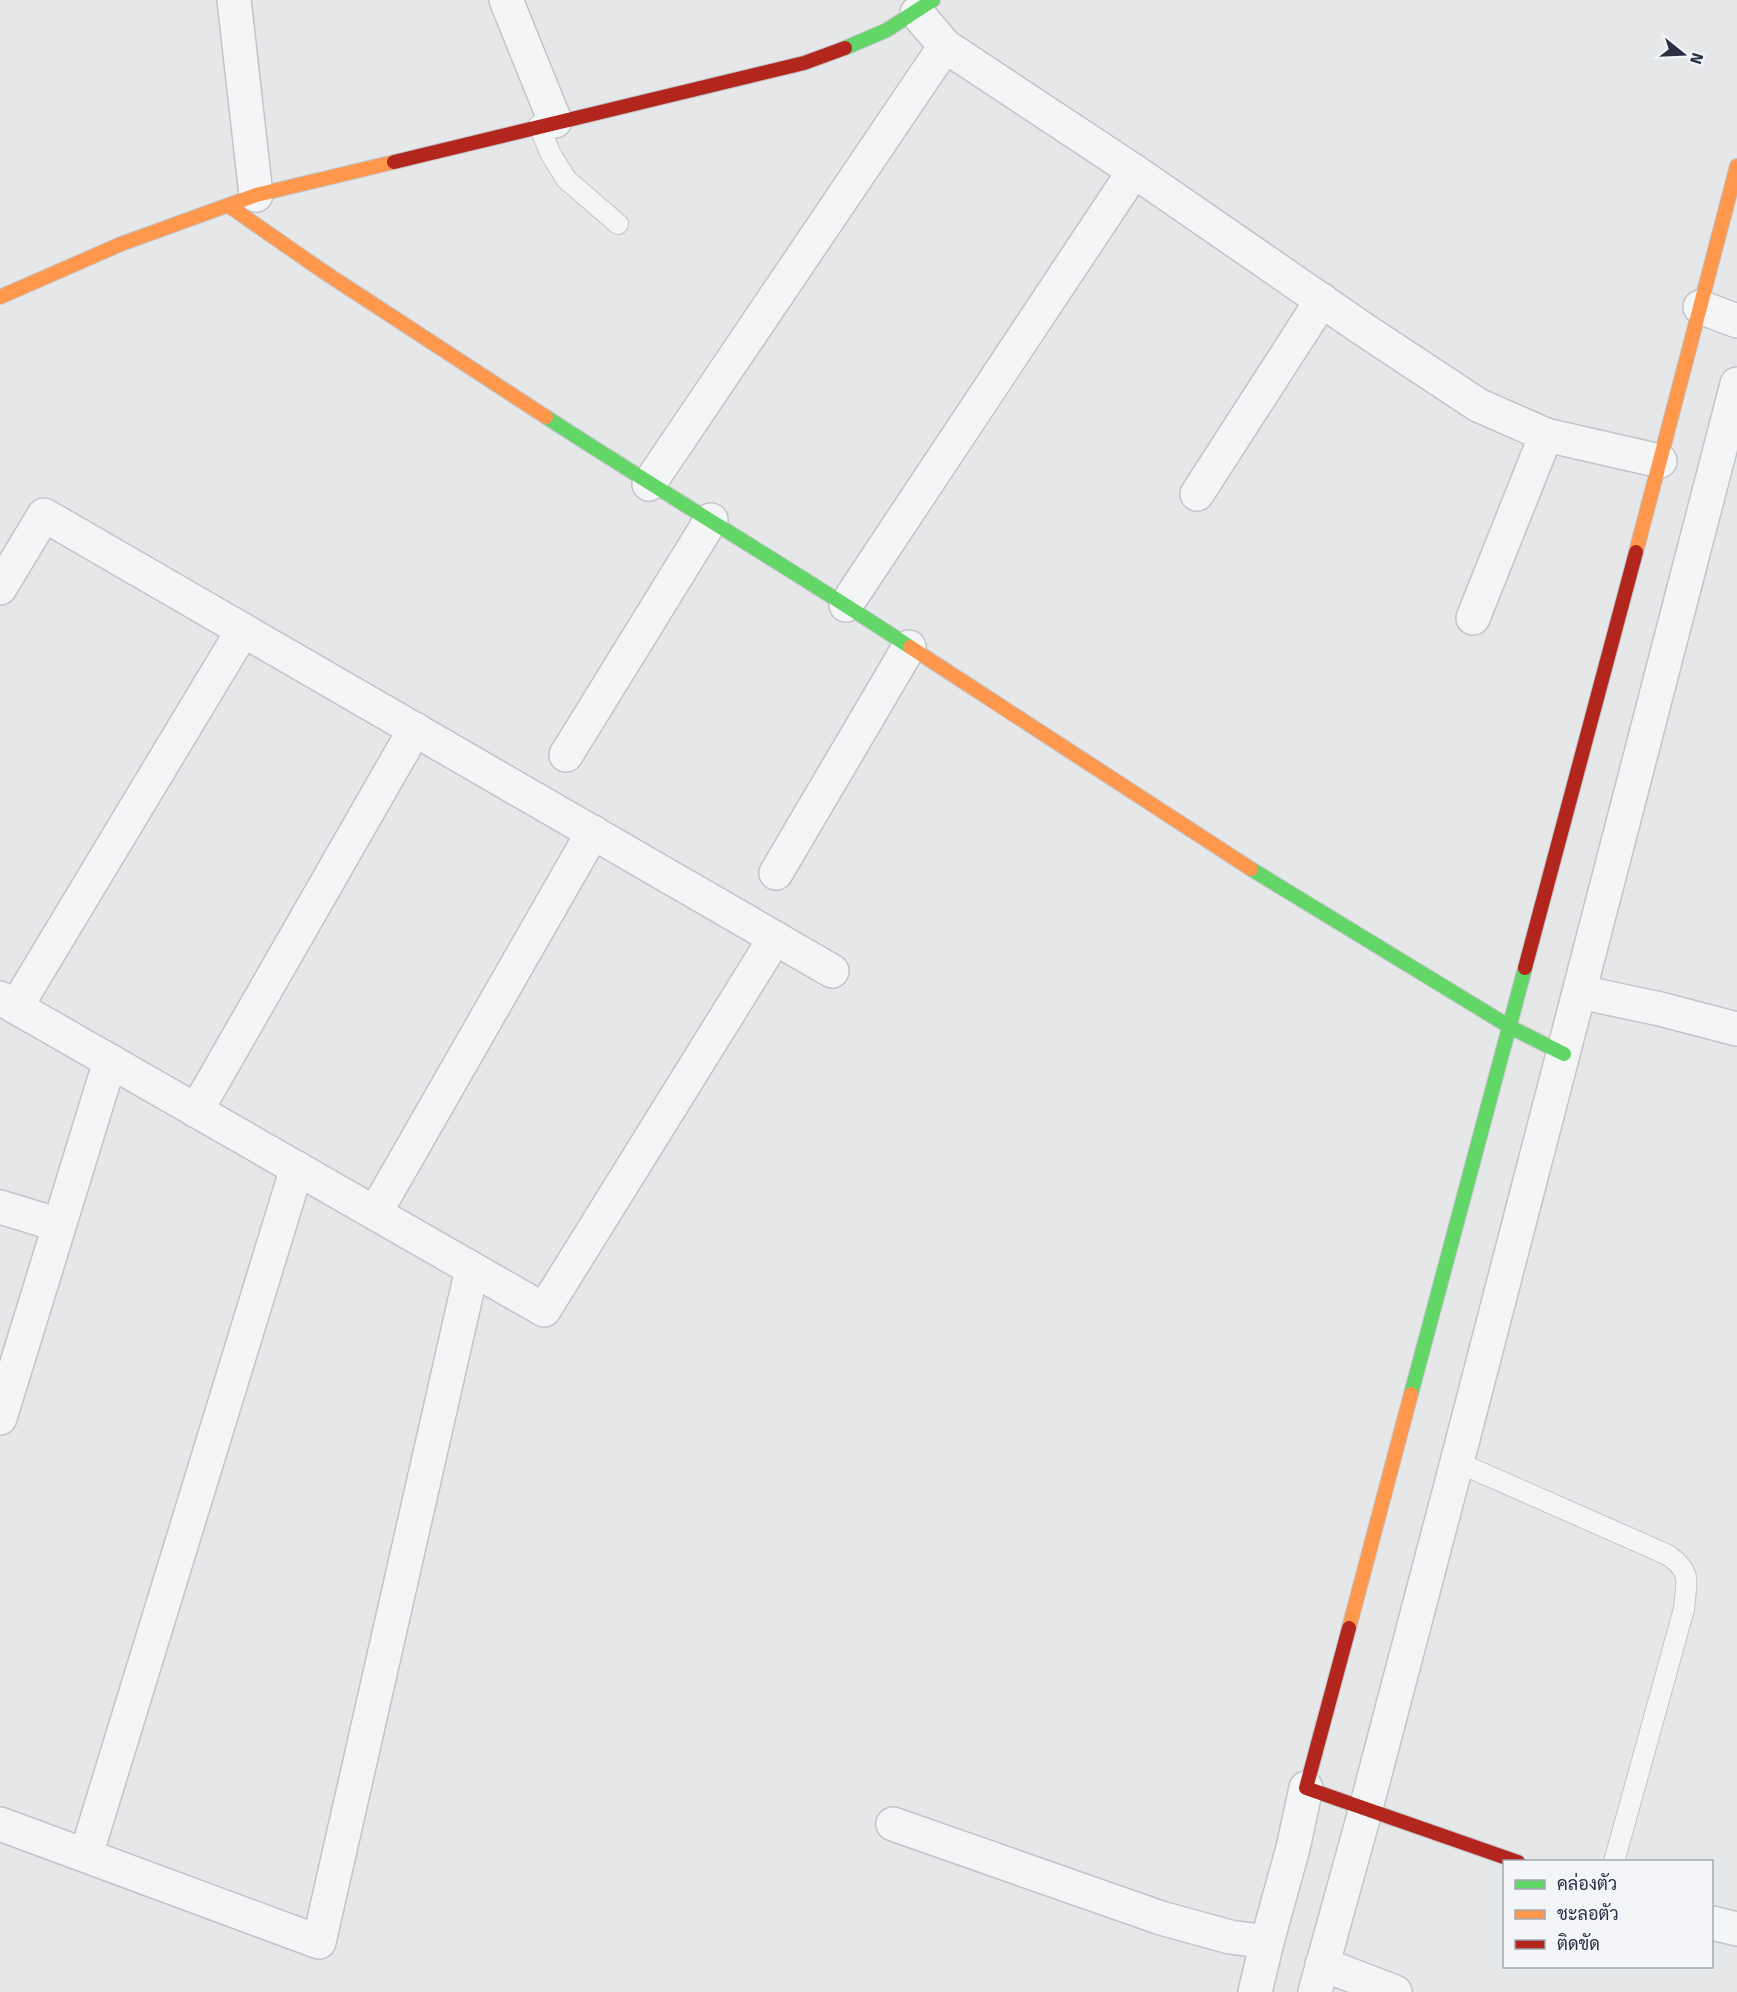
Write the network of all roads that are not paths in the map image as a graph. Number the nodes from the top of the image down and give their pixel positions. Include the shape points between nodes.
1 (234, 0) edge
2 (506, 0) edge
3 (925, 6) edge
4 (945, 46) junction
5 (547, 123) junction
6 (1737, 166) edge
7 (1134, 171) junction
8 (242, 200) junction
9 (618, 224) dead end
10 (0, 297) edge
11 (1322, 300) junction
12 (1700, 307) junction
13 (1737, 321) edge
14 (1737, 384) edge
15 (1546, 435) junction
16 (1660, 461) junction
17 (649, 484) junction
18 (1197, 494) dead end
19 (711, 520) junction
20 (0, 588) edge
21 (846, 605) junction
22 (1473, 618) dead end
23 (243, 630) junction
24 (909, 647) junction
25 (415, 729) junction
26 (566, 755) dead end
27 (593, 832) junction
28 (776, 873) dead end
29 (776, 938) junction
30 (832, 971) dead end
31 (1580, 992) junction
32 (8, 1003) edge
33 (1510, 1027) junction
34 (1737, 1029) edge
35 (1564, 1054) junction
36 (110, 1061) junction
37 (196, 1111) junction
38 (297, 1168) junction
39 (0, 1207) edge
40 (375, 1213) junction
41 (59, 1225) junction
42 (472, 1269) junction
43 (0, 1418) edge
44 (1457, 1462) junction
45 (1306, 1788) junction
46 (1366, 1808) junction
47 (0, 1824) edge
48 (893, 1824) dead end
49 (86, 1856) junction
50 (1512, 1860) edge
51 (1615, 1860) edge
52 (1713, 1923) edge
53 (1737, 1929) edge
54 (1268, 1942) junction
55 (1318, 1978) edge
56 (1255, 1992) edge
57 (1395, 1992) edge

1 - 8 street
2 - 5 street
3 - 4 street
3 - 5 street via 877,36 804,63
4 - 7 street
4 - 17 street
5 - 8 street
5 - 9 lane via 550,153 566,179
6 - 12 street
7 - 11 street
7 - 21 street
8 - 10 street via 121,244
8 - 17 street via 324,272
11 - 15 street via 1478,405
11 - 18 street
12 - 13 street
12 - 16 street
14 - 31 street
15 - 16 street
15 - 22 street
16 - 33 street
17 - 19 street
19 - 21 street
19 - 26 street
20 - 23 street via 44,515
21 - 24 street
23 - 25 street
23 - 32 street
24 - 28 street
24 - 33 street via 1236,860
25 - 27 street
25 - 37 street
27 - 29 street
27 - 40 street
29 - 30 street
29 - 42 street via 544,1310
31 - 34 street
31 - 35 street
32 - 36 street
33 - 35 street
33 - 45 street
35 - 44 street
36 - 37 street
36 - 41 street
37 - 38 street
38 - 40 street
38 - 49 street
39 - 41 street
40 - 42 street
41 - 43 street
42 - 49 street via 319,1942
44 - 46 street
44 - 51 lane via 1668,1555 1682,1565 1686,1580 1684,1609
45 - 46 street
45 - 54 street
46 - 50 street
46 - 55 street
47 - 49 street
48 - 54 street via 1161,1918 1230,1937
52 - 53 street
54 - 56 street
55 - 57 street

